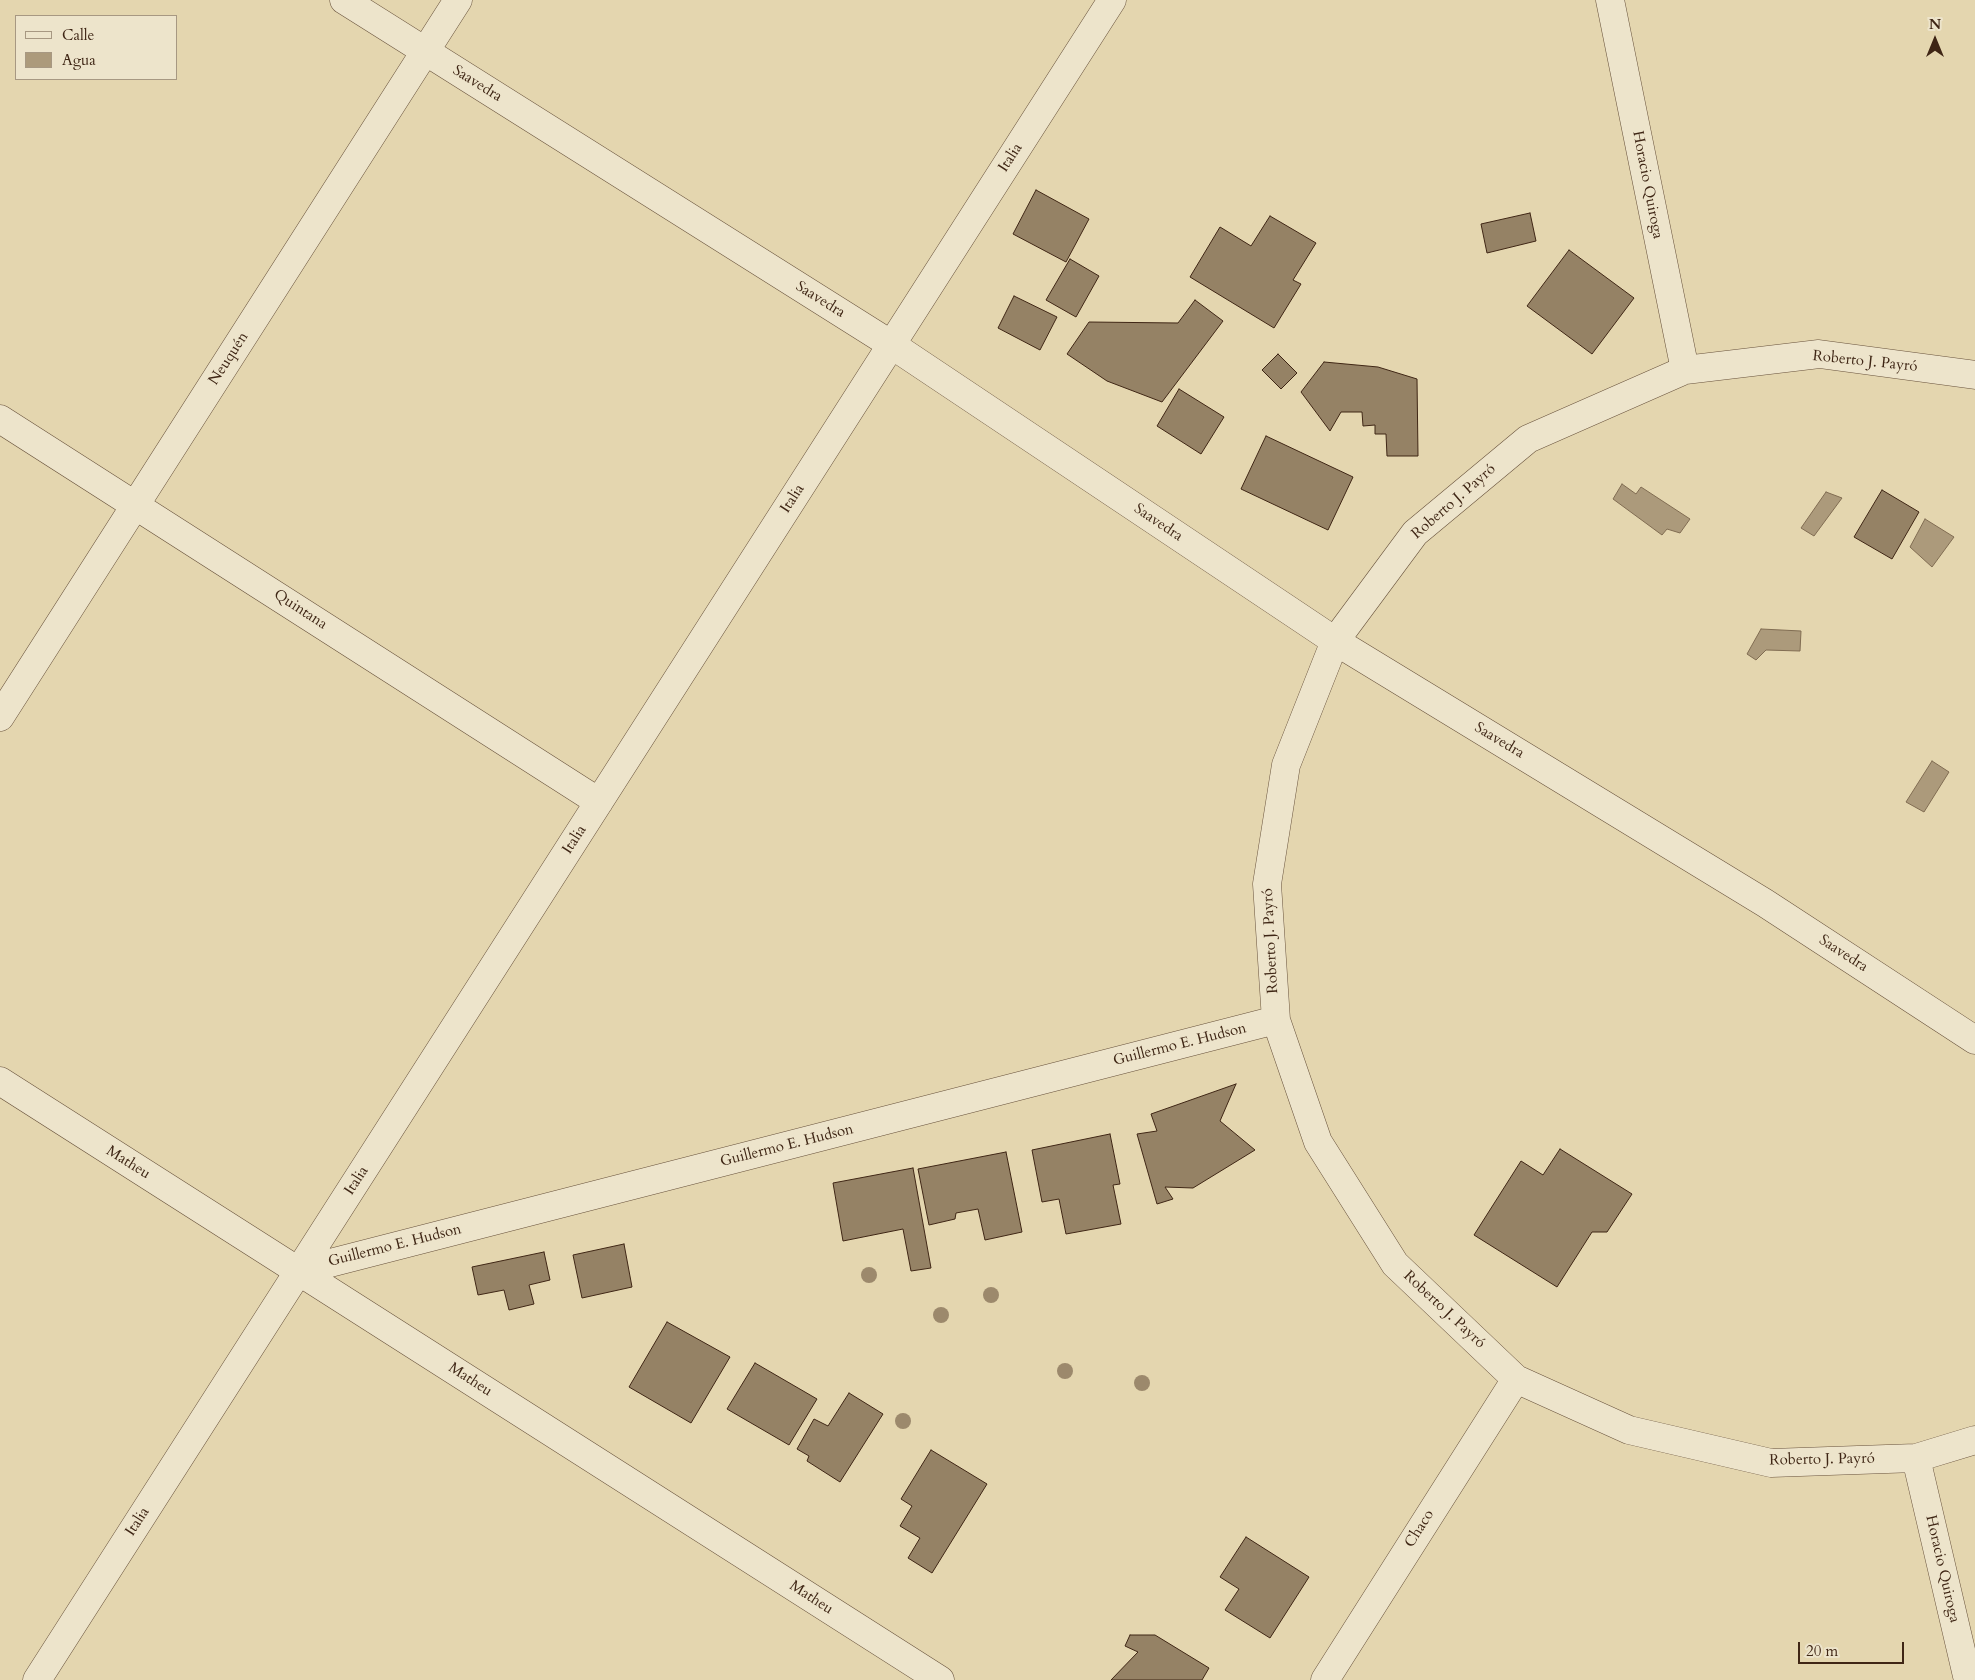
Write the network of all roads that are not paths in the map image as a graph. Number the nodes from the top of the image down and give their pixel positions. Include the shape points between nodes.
1 (344, 0) edge
2 (458, 0) edge
3 (1112, 0) edge
4 (1610, 0) edge
5 (426, 51) junction
6 (892, 345) junction
7 (1685, 370) junction
8 (1975, 374) edge
9 (0, 419) edge
10 (136, 505) junction
11 (1335, 641) junction
12 (0, 717) edge
13 (599, 802) junction
14 (1276, 1020) junction
15 (1975, 1040) edge
16 (0, 1082) edge
17 (299, 1271) junction
18 (1516, 1379) junction
19 (1975, 1440) edge
20 (1916, 1458) junction
21 (924, 1676) edge
22 (37, 1680) edge
23 (1325, 1680) edge
24 (1968, 1680) edge

1 - 5 street, Saavedra
2 - 5 street, Neuquén
3 - 6 street, Italia
4 - 7 street, Horacio Quiroga
5 - 6 street, Saavedra
5 - 10 street, Neuquén
6 - 11 street, Saavedra
6 - 13 street, Italia
7 - 8 street, Roberto J. Payró via 1819,354
7 - 11 street, Roberto J. Payró via 1528,439 1414,533
9 - 10 street, Quintana
10 - 12 street, Neuquén
10 - 13 street, Quintana
11 - 14 street, Roberto J. Payró via 1286,765 1267,884
11 - 15 street, Saavedra via 1765,903
13 - 17 street, Italia
14 - 17 street, Guillermo E. Hudson
14 - 18 street, Roberto J. Payró via 1318,1142 1395,1264
16 - 17 street, Matheu
17 - 21 street, Matheu
17 - 22 street, Italia
18 - 20 street, Roberto J. Payró via 1629,1430 1771,1463
18 - 23 street, Chaco
19 - 20 street, Roberto J. Payró
20 - 24 street, Horacio Quiroga

